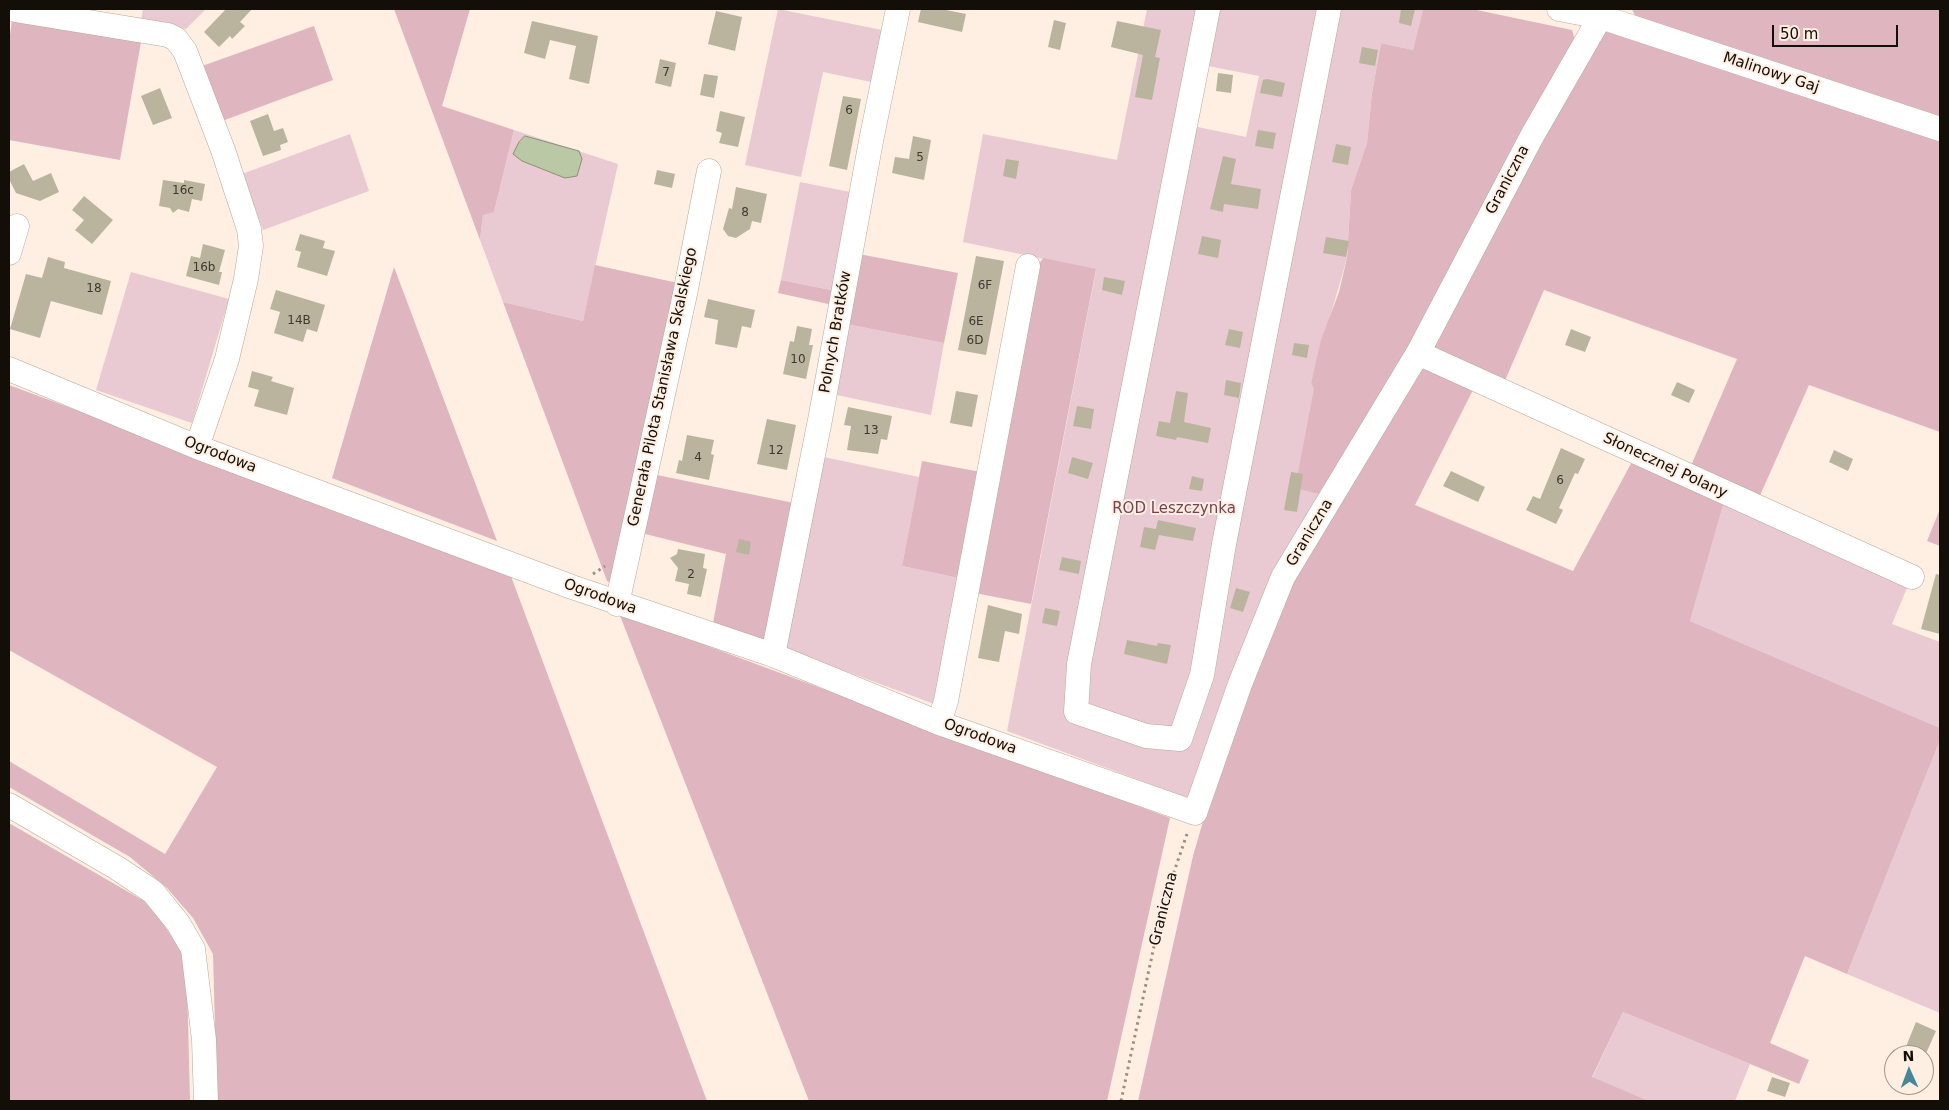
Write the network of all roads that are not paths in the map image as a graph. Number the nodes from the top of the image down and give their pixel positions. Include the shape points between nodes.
1 (9, 9) edge
2 (898, 9) edge
3 (1208, 9) edge
4 (1330, 9) edge
5 (1559, 9) edge
6 (1603, 13) edge
7 (1940, 129) edge
8 (709, 171) dead end
9 (17, 226) dead end
10 (9, 253) edge
11 (1028, 266) dead end
12 (1418, 353) junction
13 (9, 369) edge
14 (197, 447) junction
15 (1912, 577) dead end
16 (617, 604) junction
17 (773, 655) junction
18 (939, 722) junction
19 (9, 805) edge
20 (1196, 813) joint
21 (206, 1101) edge

1 - 14 street via 168,36 176,39 185,52 223,150 249,229 251,246 227,359
2 - 17 street, Polnych Bratków
3 - 4 street via 1079,664 1076,712 1146,736 1180,739 1202,675 1228,525
5 - 6 street, Malinowy Gaj
6 - 7 street, Malinowy Gaj
6 - 12 street, Graniczna via 1532,136
8 - 16 street, Generała Pilota Stanisława Skalskiego
9 - 10 street
11 - 18 street via 948,692
12 - 15 street, Słonecznej Polany
12 - 20 street, Graniczna via 1283,577 1240,684
13 - 14 street, Ogrodowa
14 - 16 street, Ogrodowa
16 - 17 street, Ogrodowa
17 - 18 street, Ogrodowa
18 - 20 street, Ogrodowa
19 - 21 street via 153,892 178,922 193,949 203,1030

